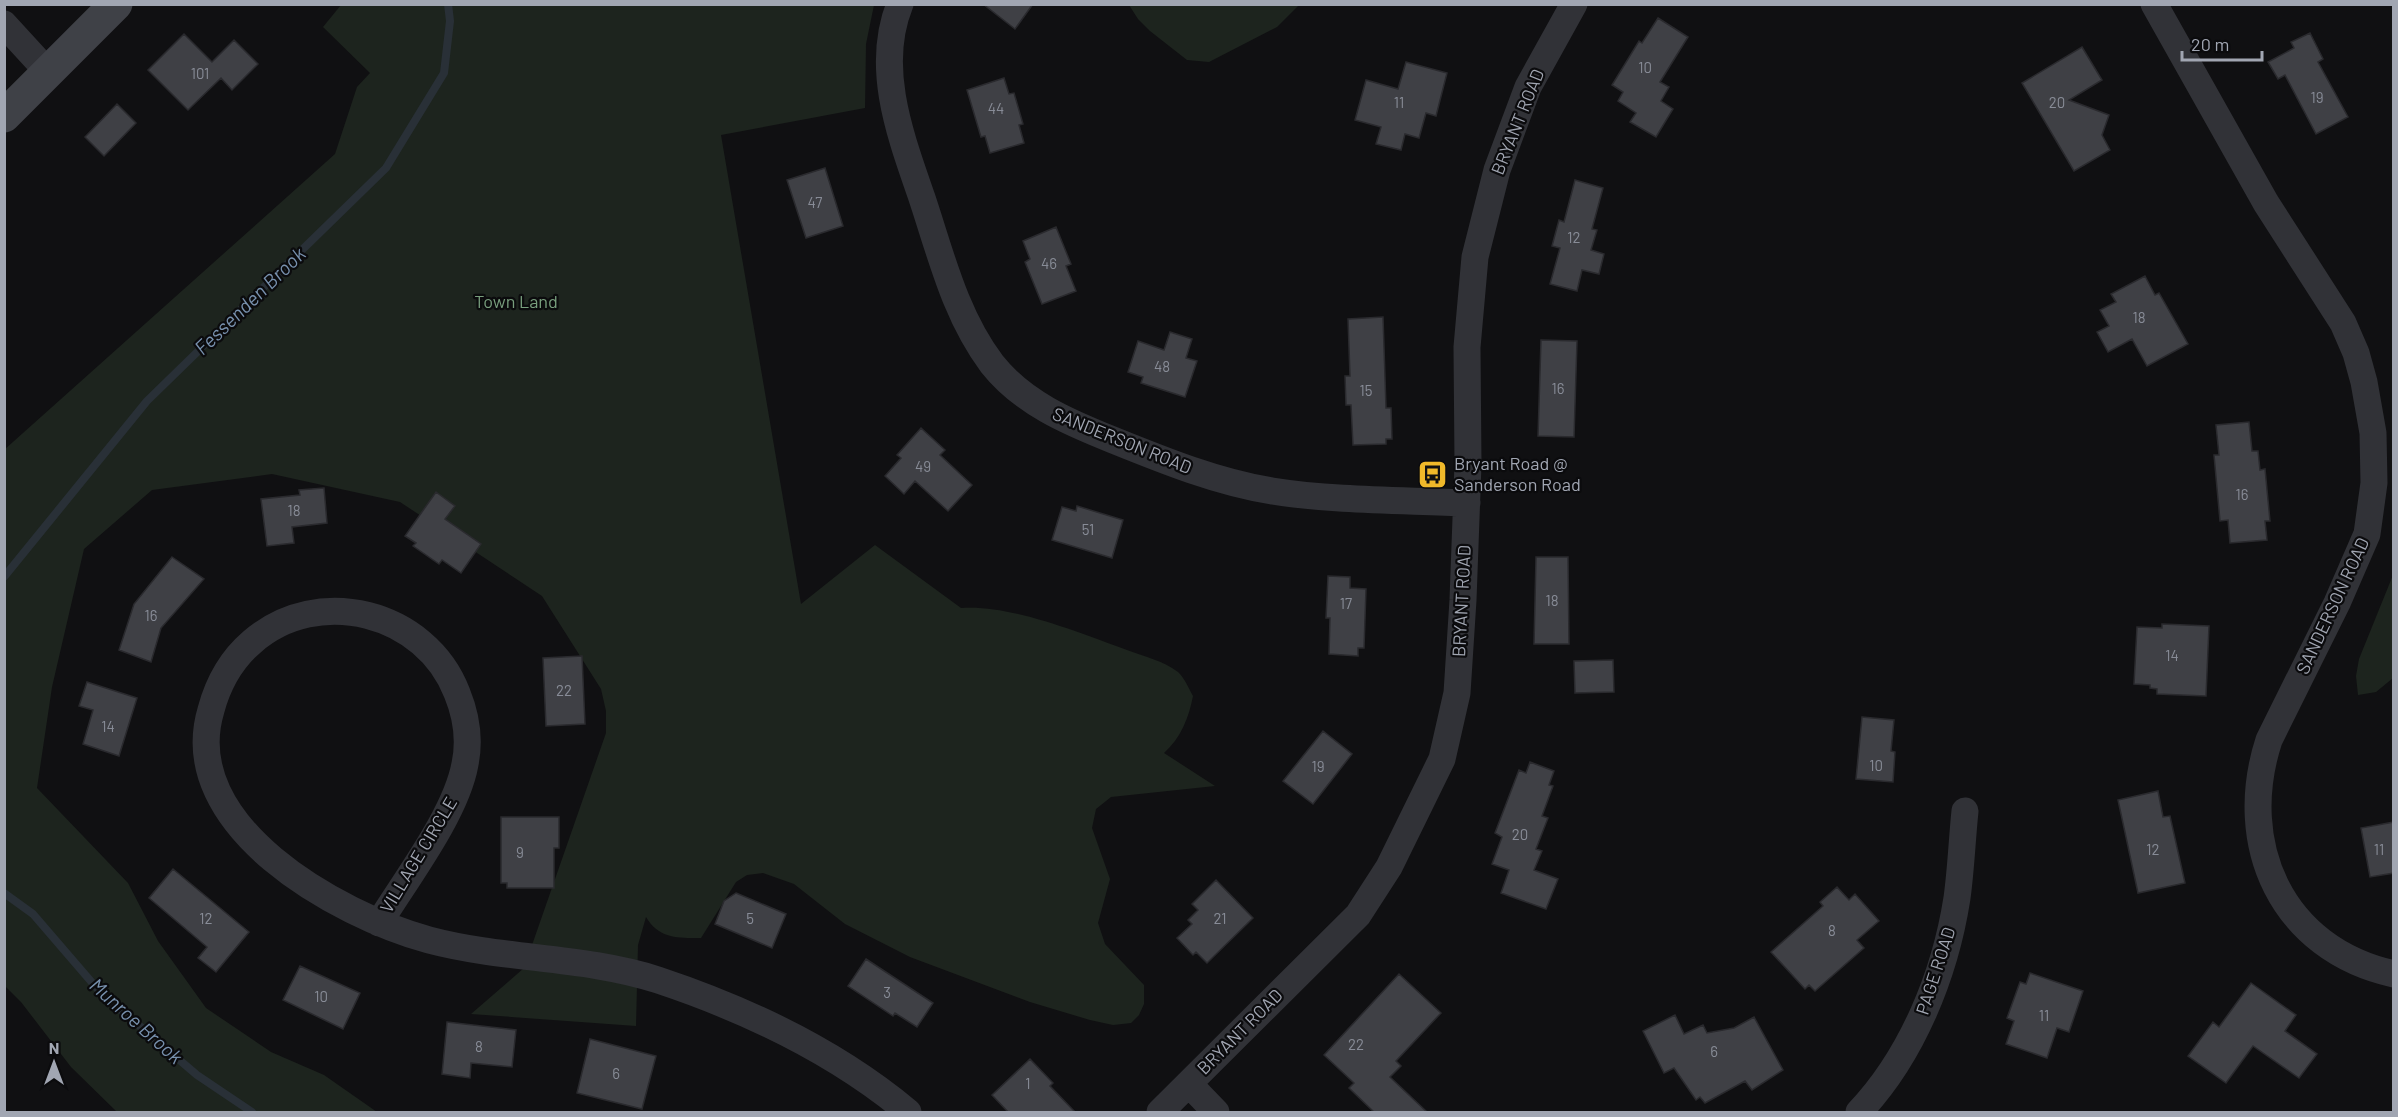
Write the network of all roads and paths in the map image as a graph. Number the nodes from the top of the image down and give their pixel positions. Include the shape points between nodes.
1 (116, 4) edge
2 (900, 4) edge
3 (1574, 4) edge
4 (2154, 4) edge
5 (4, 24) edge
6 (48, 72) junction
7 (4, 116) edge
8 (1467, 503) junction
9 (1965, 811) dead end
10 (379, 923) junction
11 (2394, 974) edge
12 (1189, 1084) junction
13 (908, 1113) edge
14 (1160, 1113) edge
15 (1216, 1113) edge
16 (1859, 1113) edge

1 - 6 main road
2 - 8 street, SANDERSON ROAD via 889,50 901,136 960,311 994,365 1017,389 1069,423 1227,481 1313,496
3 - 8 street, BRYANT ROAD via 1528,87 1497,170 1475,257 1467,346
4 - 11 street, SANDERSON ROAD via 2266,203 2343,323 2364,382 2375,458 2367,534 2269,740 2262,761 2257,813 2266,862 2281,895 2302,923 2343,954
5 - 6 street
6 - 7 main road
8 - 12 street, BRYANT ROAD via 1457,693 1442,759 1416,815 1358,915
9 - 16 street, PAGE ROAD via 1957,899 1932,992 1916,1029
10 - 10 street, VILLAGE CIRCLE via 458,789 466,763 463,707 436,656 415,636 362,613 304,615 277,625 253,641 218,688 209,715 206,744 211,772 220,798 254,841 296,878
10 - 13 street, VILLAGE CIRCLE via 466,947 609,967 699,994 783,1031 858,1075
12 - 14 street, BRYANT ROAD
12 - 15 street

